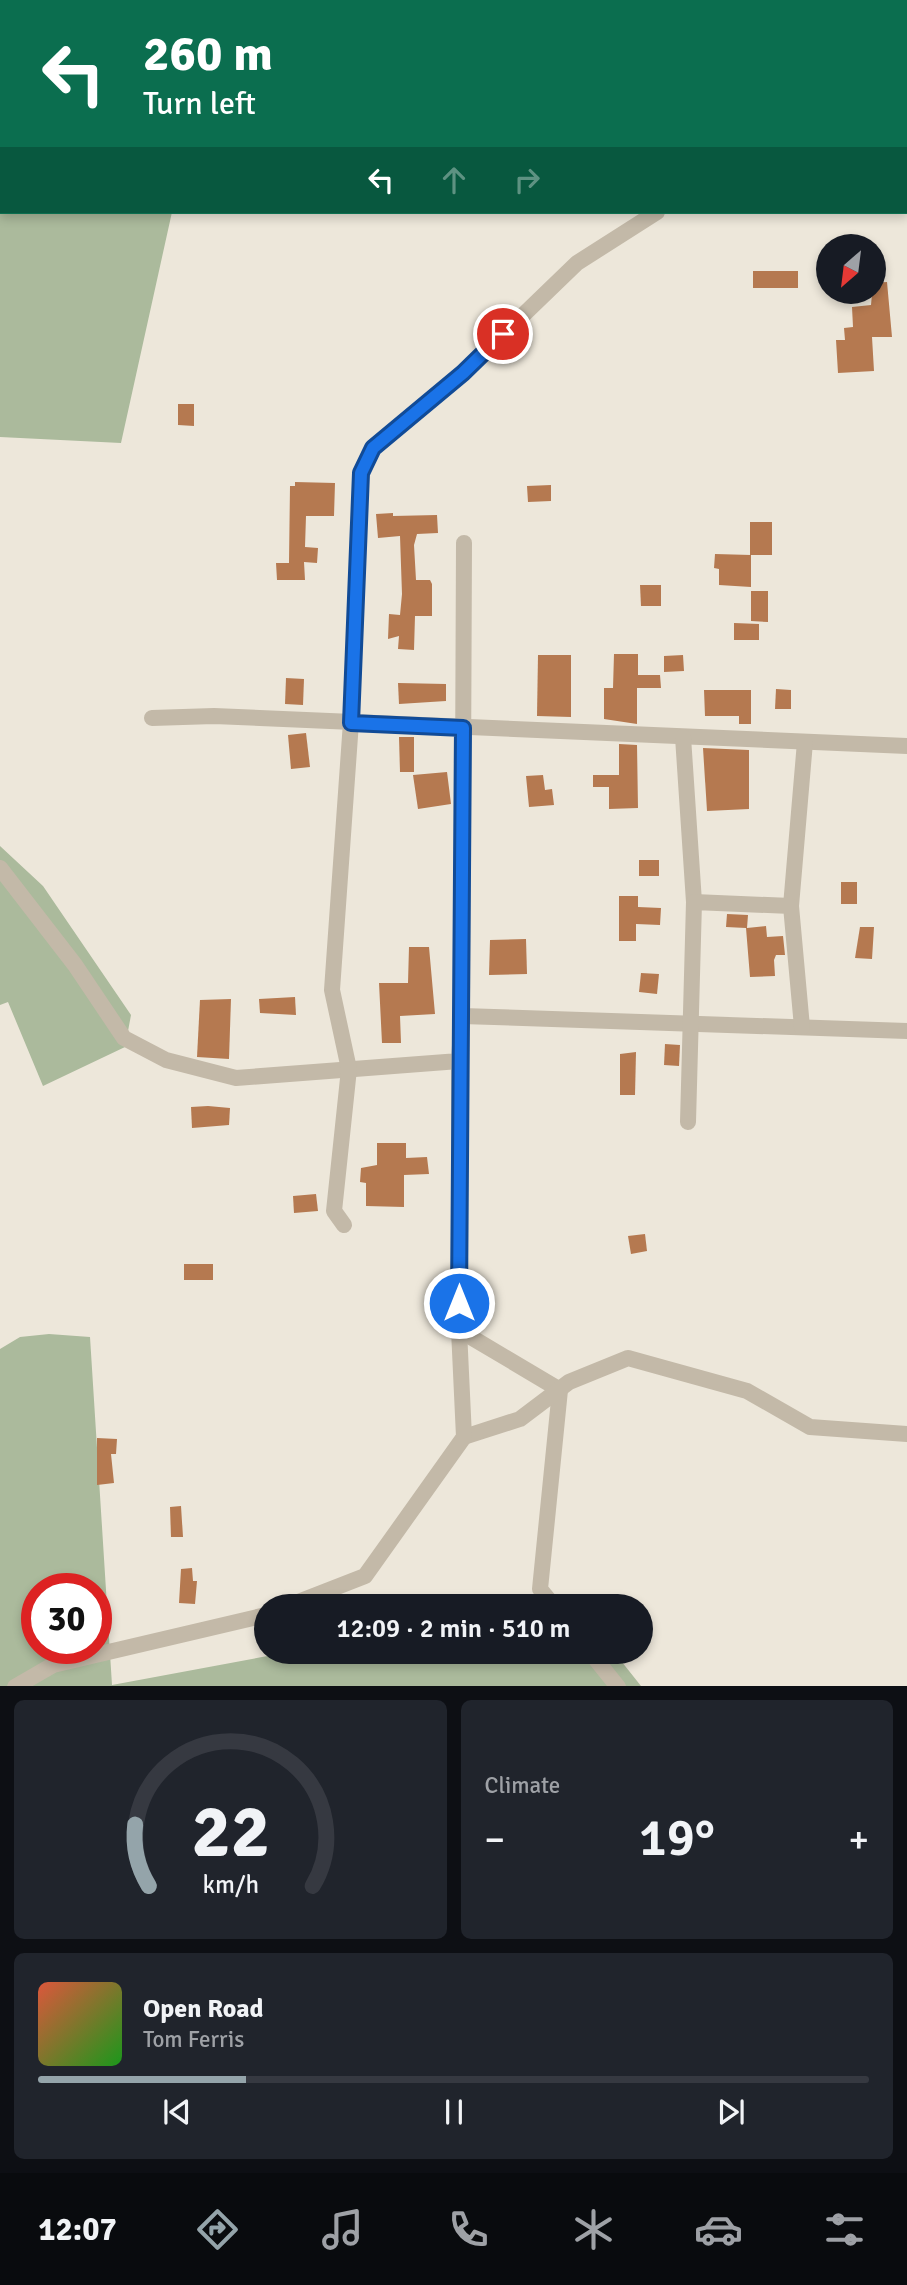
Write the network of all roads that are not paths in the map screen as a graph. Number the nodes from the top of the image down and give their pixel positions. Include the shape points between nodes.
1 (654, 214) edge
2 (464, 543) dead end
3 (152, 718) dead end
4 (351, 723) junction
5 (463, 728) junction
6 (683, 737) junction
7 (805, 742) junction
8 (907, 746) edge
9 (0, 868) edge
10 (694, 902) junction
11 (791, 906) junction
12 (461, 1016) junction
13 (691, 1024) junction
14 (802, 1027) junction
15 (907, 1031) edge
16 (459, 1061) junction
17 (349, 1069) junction
18 (688, 1122) dead end
19 (344, 1225) dead end
20 (459, 1330) junction
21 (561, 1390) junction
22 (907, 1434) edge
23 (464, 1437) junction
24 (319, 1594) edge
25 (545, 1594) edge
26 (254, 1620) edge
27 (600, 1664) edge
28 (15, 1686) edge
29 (618, 1686) edge

1 - 4 street via 577,263 463,373 373,448 361,473
2 - 5 street
3 - 4 street via 214,716
4 - 5 street
4 - 17 street via 332,990
5 - 6 street
5 - 12 street
6 - 7 street
6 - 10 street
7 - 8 street
7 - 11 street
9 - 17 street via 124,1038 166,1060 236,1078
10 - 11 street
10 - 13 street
11 - 14 street
12 - 13 street
12 - 16 street
13 - 14 street
13 - 18 street
14 - 15 street
16 - 17 street
16 - 20 street
17 - 19 street via 334,1211
20 - 21 street
20 - 23 street
21 - 22 street via 569,1382 628,1357 747,1391 810,1427
21 - 23 street via 520,1419
21 - 25 street via 540,1588
23 - 24 street via 365,1576
26 - 28 street via 53,1665
27 - 29 street

